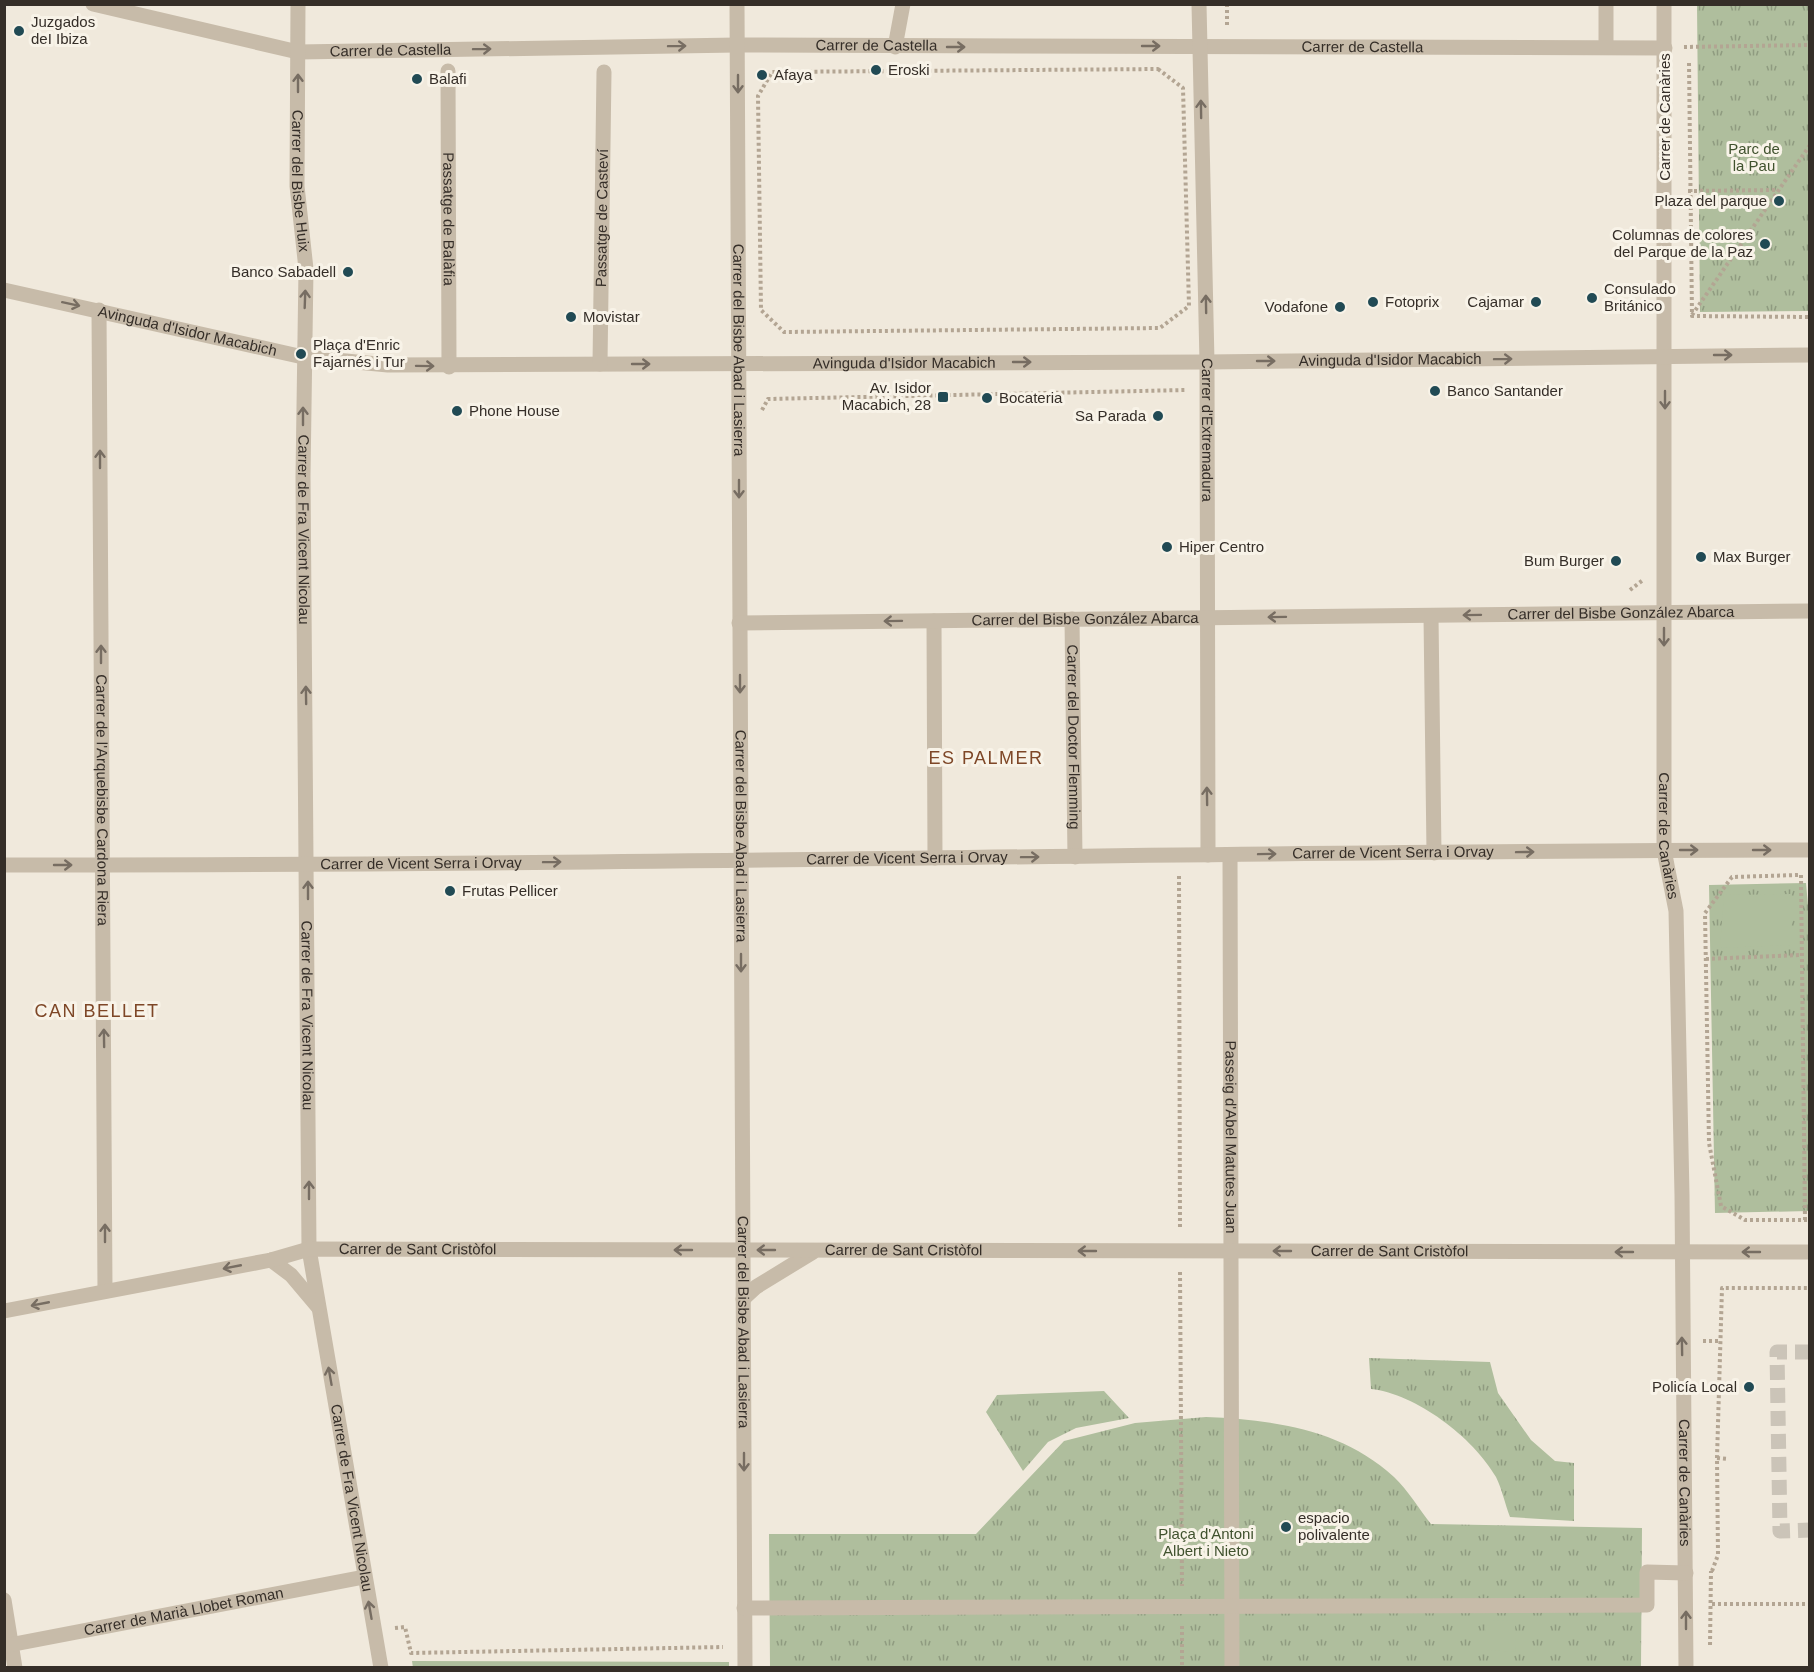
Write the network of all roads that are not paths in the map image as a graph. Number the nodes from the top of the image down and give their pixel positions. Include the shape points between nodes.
1 (93, 4) edge
2 (298, 4) edge
3 (737, 4) edge
4 (903, 4) edge
5 (1199, 4) edge
6 (1606, 4) edge
7 (1664, 4) edge
8 (116, 7) edge
9 (737, 45) junction
10 (1199, 46) junction
11 (1606, 46) junction
12 (895, 47) junction
13 (1665, 48) junction
14 (298, 52) junction
15 (448, 71) dead end
16 (604, 72) dead end
17 (4, 290) edge
18 (99, 310) junction
19 (1809, 356) edge
20 (303, 357) junction
21 (1665, 357) junction
22 (1207, 362) junction
23 (600, 364) junction
24 (739, 364) junction
25 (449, 367) junction
26 (1809, 611) edge
27 (1664, 613) junction
28 (1431, 616) junction
29 (1206, 618) junction
30 (1072, 619) junction
31 (934, 621) junction
32 (739, 623) junction
33 (1664, 850) junction
34 (1809, 850) edge
35 (1434, 853) junction
36 (1208, 855) junction
37 (1230, 855) junction
38 (1075, 856) junction
39 (935, 858) junction
40 (740, 860) junction
41 (4, 865) edge
42 (102, 866) junction
43 (308, 866) junction
44 (309, 1249) junction
45 (742, 1250) junction
46 (815, 1250) junction
47 (1229, 1251) junction
48 (1682, 1252) junction
49 (1809, 1252) edge
50 (271, 1260) junction
51 (105, 1291) junction
52 (743, 1299) junction
53 (318, 1306) junction
54 (4, 1311) edge
55 (1686, 1573) junction
56 (364, 1577) junction
57 (4, 1600) edge
58 (1231, 1605) junction
59 (744, 1608) junction
60 (8, 1646) edge
61 (15, 1668) edge
62 (381, 1668) edge
63 (745, 1668) edge
64 (1232, 1668) edge
65 (1686, 1668) edge

1 - 8 street, Carrer de Castella
2 - 14 street, Carrer del Bisbe Huix
3 - 9 street, Carrer del Bisbe Abad i Lasierra
4 - 12 street
5 - 10 street, Carrer d'Extremadura
6 - 11 street
7 - 13 street, Carrer de Canàries
8 - 14 street, Carrer de Castella
9 - 12 street, Carrer de Castella
14 -> 9 street, Carrer de Castella
9 -> 24 street, Carrer del Bisbe Abad i Lasierra
10 - 11 street, Carrer de Castella
12 -> 10 street, Carrer de Castella
22 -> 10 street, Carrer d'Extremadura
11 - 13 street, Carrer de Castella
13 - 21 street, Carrer de Canàries
20 -> 14 street, Carrer del Bisbe Huix via 306,269 297,186
15 - 25 street, Passatge de Balàfia
16 - 23 street, Passatge de Casteví
17 -> 18 street, Avinguda d'Isidor Macabich
18 - 20 street, Avinguda d'Isidor Macabich
42 -> 18 street, Carrer de l'Arquebisbe Cardona Riera
21 -> 19 street, Avinguda d'Isidor Macabich
20 -> 25 street, Avinguda d'Isidor Macabich
43 -> 20 street, Carrer de Fra Vicent Nicolau
22 -> 21 street, Avinguda d'Isidor Macabich
21 -> 27 street, Carrer de Canàries
24 -> 22 street, Avinguda d'Isidor Macabich
22 - 29 street, Carrer d'Extremadura
23 -> 24 street, Avinguda d'Isidor Macabich
23 - 25 street, Avinguda d'Isidor Macabich
24 -> 32 street, Carrer del Bisbe Abad i Lasierra
26 - 27 street, Carrer del Bisbe González Abarca
27 -> 28 street, Carrer del Bisbe González Abarca
27 -> 33 street, Carrer de Canàries
28 -> 29 street, Carrer del Bisbe González Abarca
28 - 35 street
29 - 30 street, Carrer del Bisbe González Abarca
36 -> 29 street, Carrer d'Extremadura
30 - 31 street, Carrer del Bisbe González Abarca
30 - 38 street, Carrer del Doctor Flemming
31 -> 32 street, Carrer del Bisbe González Abarca
31 - 39 street
32 -> 40 street, Carrer del Bisbe Abad i Lasierra
33 -> 34 street, Carrer de Vicent Serra i Orvay
35 -> 33 street, Carrer de Vicent Serra i Orvay
33 - 48 street, Carrer de Canàries via 1676,911
37 -> 35 street, Carrer de Vicent Serra i Orvay
36 - 37 street, Carrer de Vicent Serra i Orvay
36 - 38 street, Carrer de Vicent Serra i Orvay
37 - 47 street, Passeig d'Abel Matutes Juan
39 -> 38 street, Carrer de Vicent Serra i Orvay
39 - 40 street, Carrer de Vicent Serra i Orvay
43 -> 40 street, Carrer de Vicent Serra i Orvay
40 -> 45 street, Carrer del Bisbe Abad i Lasierra
41 -> 42 street, Carrer de Vicent Serra i Orvay
42 - 43 street, Carrer de Vicent Serra i Orvay
51 -> 42 street, Carrer de l'Arquebisbe Cardona Riera
44 -> 43 street, Carrer de Fra Vicent Nicolau
45 -> 44 street, Carrer de Sant Cristòfol
44 - 50 street, Carrer de Sant Cristòfol
44 - 53 street, Carrer de Fra Vicent Nicolau
46 -> 45 street, Carrer de Sant Cristòfol
45 - 52 street, Carrer del Bisbe Abad i Lasierra
47 -> 46 street, Carrer de Sant Cristòfol
46 - 52 street
48 -> 47 street, Carrer de Sant Cristòfol
47 - 58 street, Passeig d'Abel Matutes Juan
49 -> 48 street, Carrer de Sant Cristòfol
55 -> 48 street, Carrer de Canàries
50 -> 51 street, Carrer de Sant Cristòfol
50 - 53 street via 291,1275
51 -> 54 street, Carrer de Sant Cristòfol
52 -> 59 street, Carrer del Bisbe Abad i Lasierra
56 -> 53 street, Carrer de Fra Vicent Nicolau
55 - 58 street via 1647,1572 1647,1605
65 -> 55 street, Carrer de Canàries
56 - 60 street, Carrer de Marià Llobet Roman
62 -> 56 street, Carrer de Fra Vicent Nicolau
57 - 60 street
58 - 59 street
58 - 64 street, Passeig d'Abel Matutes Juan
59 - 63 street, Carrer del Bisbe Abad i Lasierra
60 - 61 street

